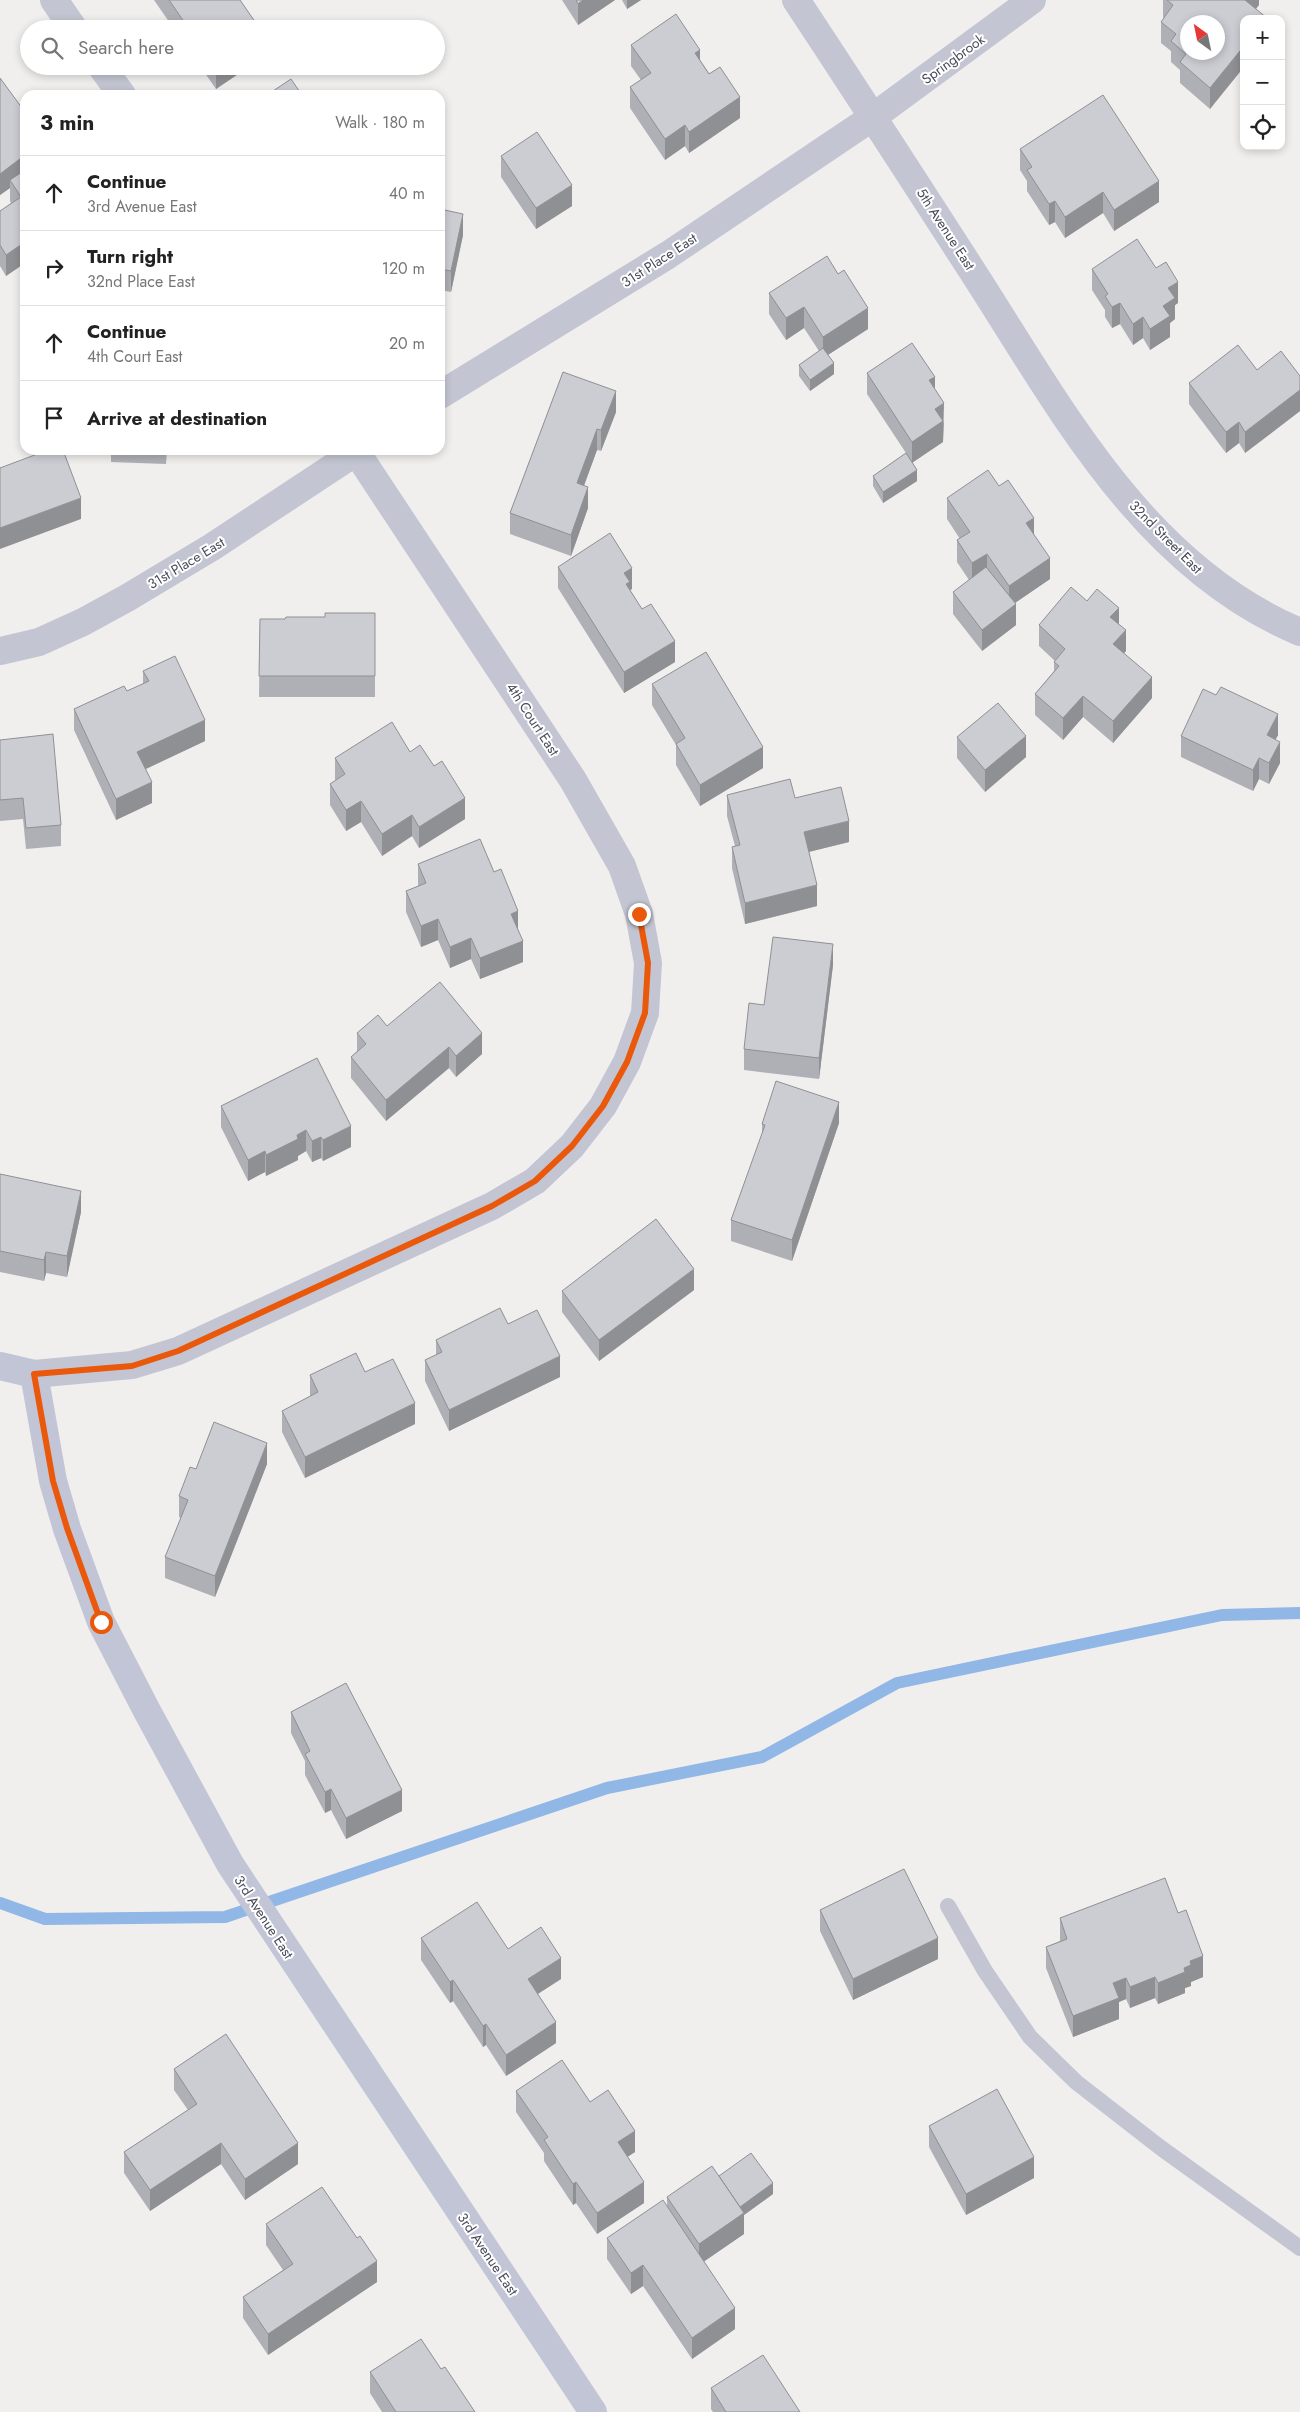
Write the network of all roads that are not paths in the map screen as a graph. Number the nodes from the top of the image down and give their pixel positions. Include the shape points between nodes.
1 (54, 0) edge
2 (796, 0) edge
3 (1032, 0) edge
4 (68, 20) edge
5 (108, 75) edge
6 (118, 90) edge
7 (873, 117) junction
8 (445, 392) edge
9 (351, 455) edge
10 (360, 455) edge
11 (1096, 458) joint
12 (1300, 632) edge
13 (0, 651) edge
14 (0, 1366) edge
15 (34, 1374) junction
16 (948, 1906) dead end
17 (1300, 2248) edge
18 (593, 2412) edge

1 - 4 street
2 - 7 street, 5th Avenue East
3 - 7 street, Springbrook
5 - 6 street
7 - 8 street, 31st Place East via 668,255
7 - 11 street, 5th Avenue East
9 - 13 street, 31st Place East via 212,547 127,598 39,642
10 - 15 street, 4th Court East via 573,780 622,866 639,914 648,963 645,1013 627,1062 603,1106 572,1146 535,1181 501,1201 178,1351 132,1366
11 - 12 street, 32nd Street East via 1140,514 1194,568 1234,598
14 - 15 street
15 - 18 street, 3rd Avenue East via 53,1481 67,1528 101,1622 147,1711 230,1864 280,1943
16 - 17 lane via 985,1972 1030,2037 1076,2082

